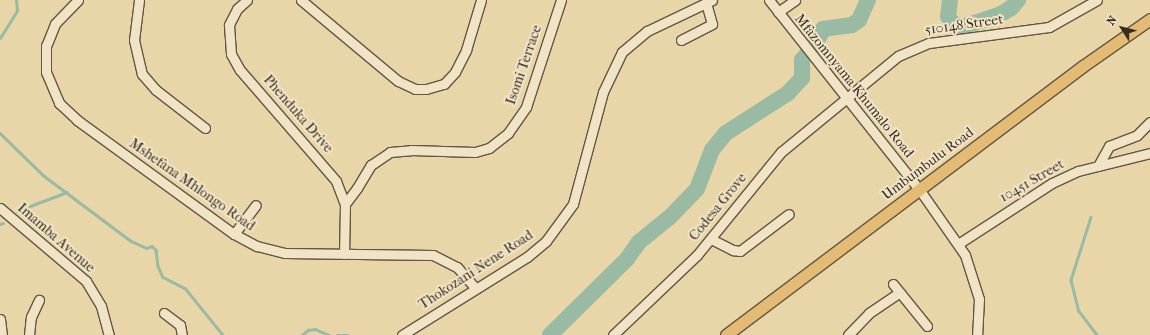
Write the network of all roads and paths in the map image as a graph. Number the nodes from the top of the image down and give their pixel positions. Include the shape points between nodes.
1 (78, 0) edge
2 (139, 0) edge
3 (247, 0) edge
4 (301, 0) edge
5 (481, 0) edge
6 (561, 0) edge
7 (769, 0) edge
8 (795, 0) edge
9 (1097, 0) edge
10 (709, 1) edge
11 (778, 12) junction
12 (1150, 19) edge
13 (681, 40) dead end
14 (846, 98) junction
15 (1150, 122) edge
16 (205, 128) dead end
17 (1150, 153) edge
18 (1098, 166) junction
19 (919, 189) junction
20 (345, 204) junction
21 (256, 205) dead end
22 (0, 208) edge
23 (789, 214) dead end
24 (234, 234) junction
25 (711, 239) junction
26 (958, 244) junction
27 (344, 254) junction
28 (893, 284) dead end
29 (475, 288) junction
30 (900, 292) junction
31 (39, 300) dead end
32 (164, 313) dead end
33 (0, 319) edge
34 (927, 326) dead end
35 (850, 334) edge
36 (2, 335) edge
37 (29, 335) edge
38 (109, 335) edge
39 (182, 335) edge
40 (402, 335) edge
41 (613, 335) edge
42 (726, 335) edge
43 (977, 335) edge

1 - 24 street, Mshefana Mhlongo Road via 55,24 46,46 46,72 59,103 77,120
2 - 16 street via 134,40 142,74 156,90
3 - 20 street, Phenduka Drive via 237,9 229,25 231,54 240,70 328,170
4 - 5 street via 398,81 415,89 444,84 455,72 466,50
6 - 20 street, Isomi Terrace via 526,107 508,133 489,148 475,152 390,152 371,165
7 - 11 street, Mfazomnyama Khumalo Road
8 - 11 street
9 - 14 street, 510148 Street via 1049,27 955,38 913,48 898,56
10 - 13 street via 712,24
10 - 29 street, Thokozani Nene Road via 647,31 622,52 602,92 577,192 567,214 537,249
11 - 14 street, Mfazomnyama Khumalo Road
12 - 19 main road, Umbumbulu Road
14 - 19 street, Mfazomnyama Khumalo Road
14 - 25 street, Codesa Grove via 781,152
15 - 18 street via 1137,135 1109,146
17 - 18 street, 10451 Street
18 - 26 street, 10451 Street via 1052,183
19 - 26 street, Mfazomnyama Khumalo Road
19 - 42 main road, Umbumbulu Road
20 - 27 street, Phenduka Drive
21 - 24 street
22 - 38 street, Imamba Avenue via 86,281 101,306
23 - 25 street via 740,251
24 - 27 street, Mshefana Mhlongo Road via 257,246 285,254
25 - 41 street, Codesa Grove
26 - 43 street, Mfazomnyama Khumalo Road via 968,262 979,299
27 - 29 street, Mshefana Mhlongo Road via 433,255 457,267
28 - 30 street
29 - 40 street, Thokozani Nene Road
30 - 34 street
30 - 35 street via 877,307
31 - 37 street via 31,317
32 - 39 street via 180,325
33 - 36 street

